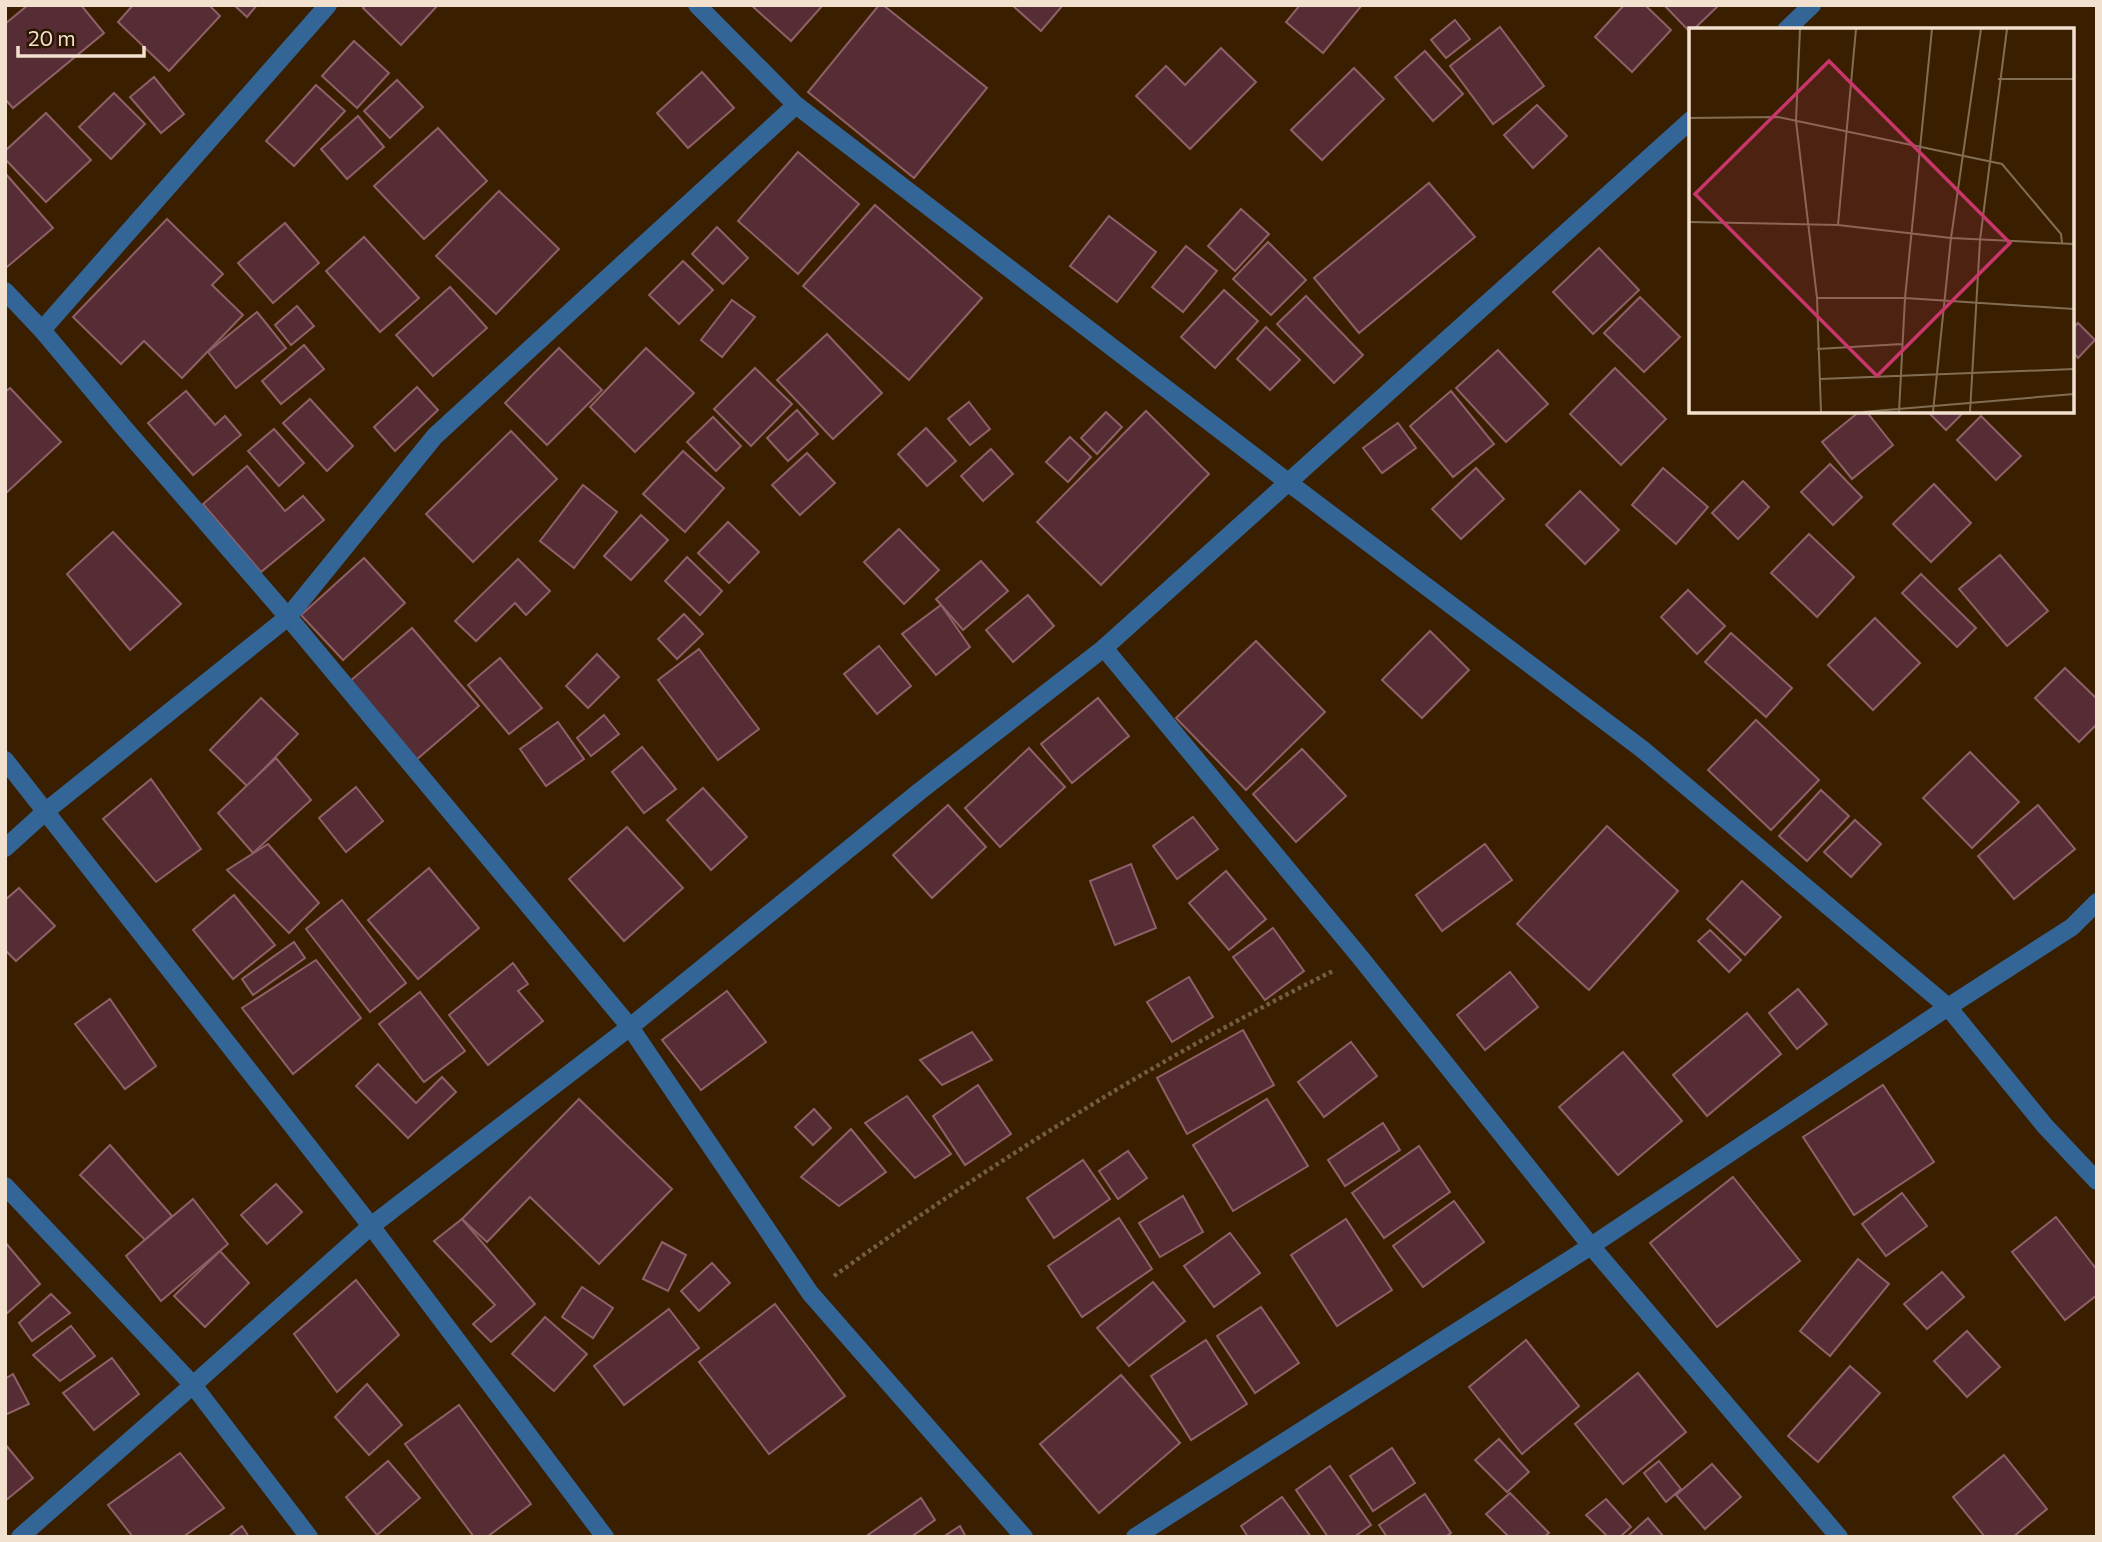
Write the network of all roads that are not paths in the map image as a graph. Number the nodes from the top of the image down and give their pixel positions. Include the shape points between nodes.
1 (328, 5) edge
2 (697, 5) edge
3 (1811, 5) edge
4 (1788, 28) edge
5 (796, 105) junction
6 (1689, 122) edge
7 (5, 291) edge
8 (42, 330) junction
9 (1289, 483) junction
10 (288, 617) junction
11 (1104, 648) junction
12 (5, 760) edge
13 (47, 811) junction
14 (5, 848) edge
15 (2097, 902) edge
16 (1948, 1007) junction
17 (631, 1027) junction
18 (2097, 1181) edge
19 (5, 1186) edge
20 (371, 1226) junction
21 (1591, 1246) junction
22 (193, 1385) junction
23 (20, 1537) edge
24 (309, 1537) edge
25 (605, 1537) edge
26 (1024, 1537) edge
27 (1135, 1537) edge
28 (1839, 1537) edge

1 - 8 street
2 - 5 street
3 - 4 street
5 - 9 street
5 - 10 street via 435,436
6 - 9 street
7 - 8 street
8 - 10 street
9 - 11 street
9 - 16 street via 1642,748
10 - 13 street
10 - 17 street
11 - 17 street
11 - 21 street
12 - 13 street
13 - 14 street
13 - 20 street
15 - 16 street via 2072,927
16 - 18 street via 2045,1126
16 - 21 street
17 - 20 street
17 - 26 street via 810,1293
19 - 22 street
20 - 22 street
20 - 25 street
21 - 27 street
21 - 28 street
22 - 23 street
22 - 24 street

